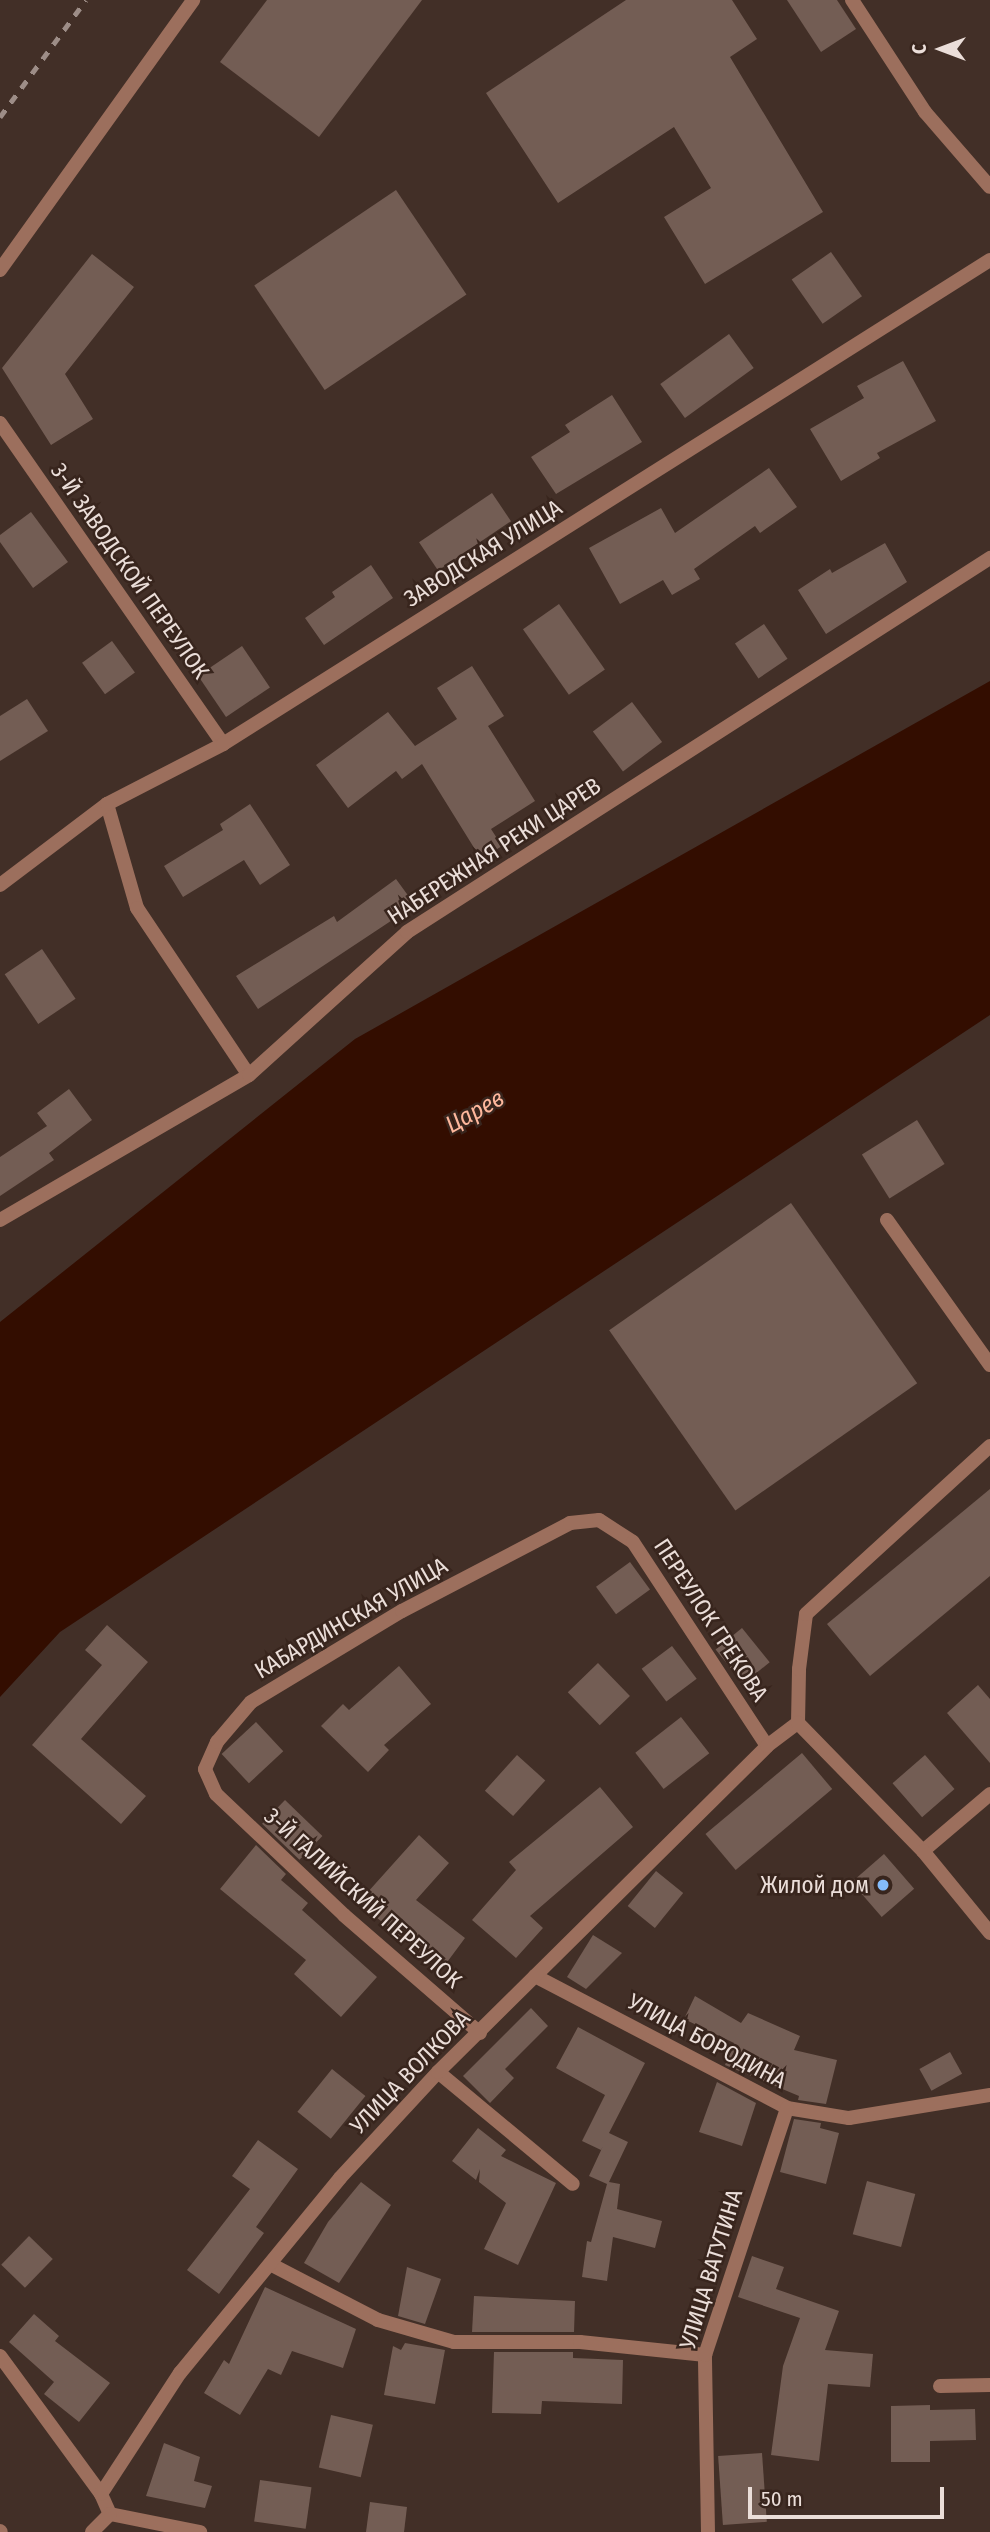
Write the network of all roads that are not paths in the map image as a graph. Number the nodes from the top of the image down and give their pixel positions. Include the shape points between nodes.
1 (193, 0) edge
2 (852, 0) edge
3 (990, 187) edge
4 (990, 260) edge
5 (0, 270) edge
6 (0, 423) edge
7 (990, 558) edge
8 (223, 744) junction
9 (107, 804) junction
10 (0, 885) edge
11 (249, 1074) junction
12 (0, 1220) edge
13 (887, 1220) dead end
14 (990, 1365) edge
15 (990, 1446) edge
16 (570, 1523) joint
17 (798, 1723) junction
18 (767, 1745) junction
19 (216, 1794) joint
20 (990, 1794) edge
21 (923, 1851) junction
22 (990, 1933) edge
23 (535, 1976) junction
24 (480, 2033) junction
25 (438, 2072) junction
26 (990, 2095) edge
27 (787, 2108) junction
28 (573, 2184) dead end
29 (272, 2264) junction
30 (705, 2355) junction
31 (0, 2356) edge
32 (990, 2385) edge
33 (940, 2386) dead end
34 (101, 2494) junction
35 (110, 2514) junction
36 (92, 2532) edge
37 (200, 2532) edge
38 (708, 2532) edge

1 - 5 street
2 - 3 street via 925,112
4 - 8 street, ЗАВОДСКАЯ УЛИЦА
6 - 8 street, 3-Й ЗАВОДСКОЙ ПЕРЕУЛОК
7 - 11 street, НАБЕРЕЖНАЯ РЕКИ ЦАРЕВ via 407,932
8 - 9 street, ЗАВОДСКАЯ УЛИЦА
9 - 10 street, ЗАВОДСКАЯ УЛИЦА
9 - 11 street via 137,908
11 - 12 street, НАБЕРЕЖНАЯ РЕКИ ЦАРЕВ
13 - 14 street
15 - 17 street via 806,1614
16 - 18 street, ПЕРЕУЛОК ГРЕКОВА via 599,1520 633,1542
16 - 19 street, КАБАРДИНСКАЯ УЛИЦА via 402,1611 251,1702 217,1742 205,1769
17 - 18 street, УЛИЦА ВОЛКОВА
17 - 21 street
18 - 23 street, УЛИЦА ВОЛКОВА
19 - 24 street, 3-Й ГАЛИЙСКИЙ ПЕРЕУЛОК via 344,1915
20 - 21 street
21 - 22 street
23 - 24 street, УЛИЦА ВОЛКОВА
23 - 27 street, УЛИЦА БОРОДИНА
24 - 25 street, УЛИЦА ВОЛКОВА
25 - 28 street
25 - 29 street, УЛИЦА ВОЛКОВА via 340,2178
26 - 27 street, УЛИЦА БОРОДИНА via 849,2118
27 - 30 street, УЛИЦА ВАТУТИНА
29 - 30 street via 377,2320 454,2343 580,2342
29 - 34 street, УЛИЦА ВОЛКОВА via 180,2373
30 - 38 street, УЛИЦА ВАТУТИНА
31 - 34 street
32 - 33 street
34 - 35 street
35 - 36 street
35 - 37 street

